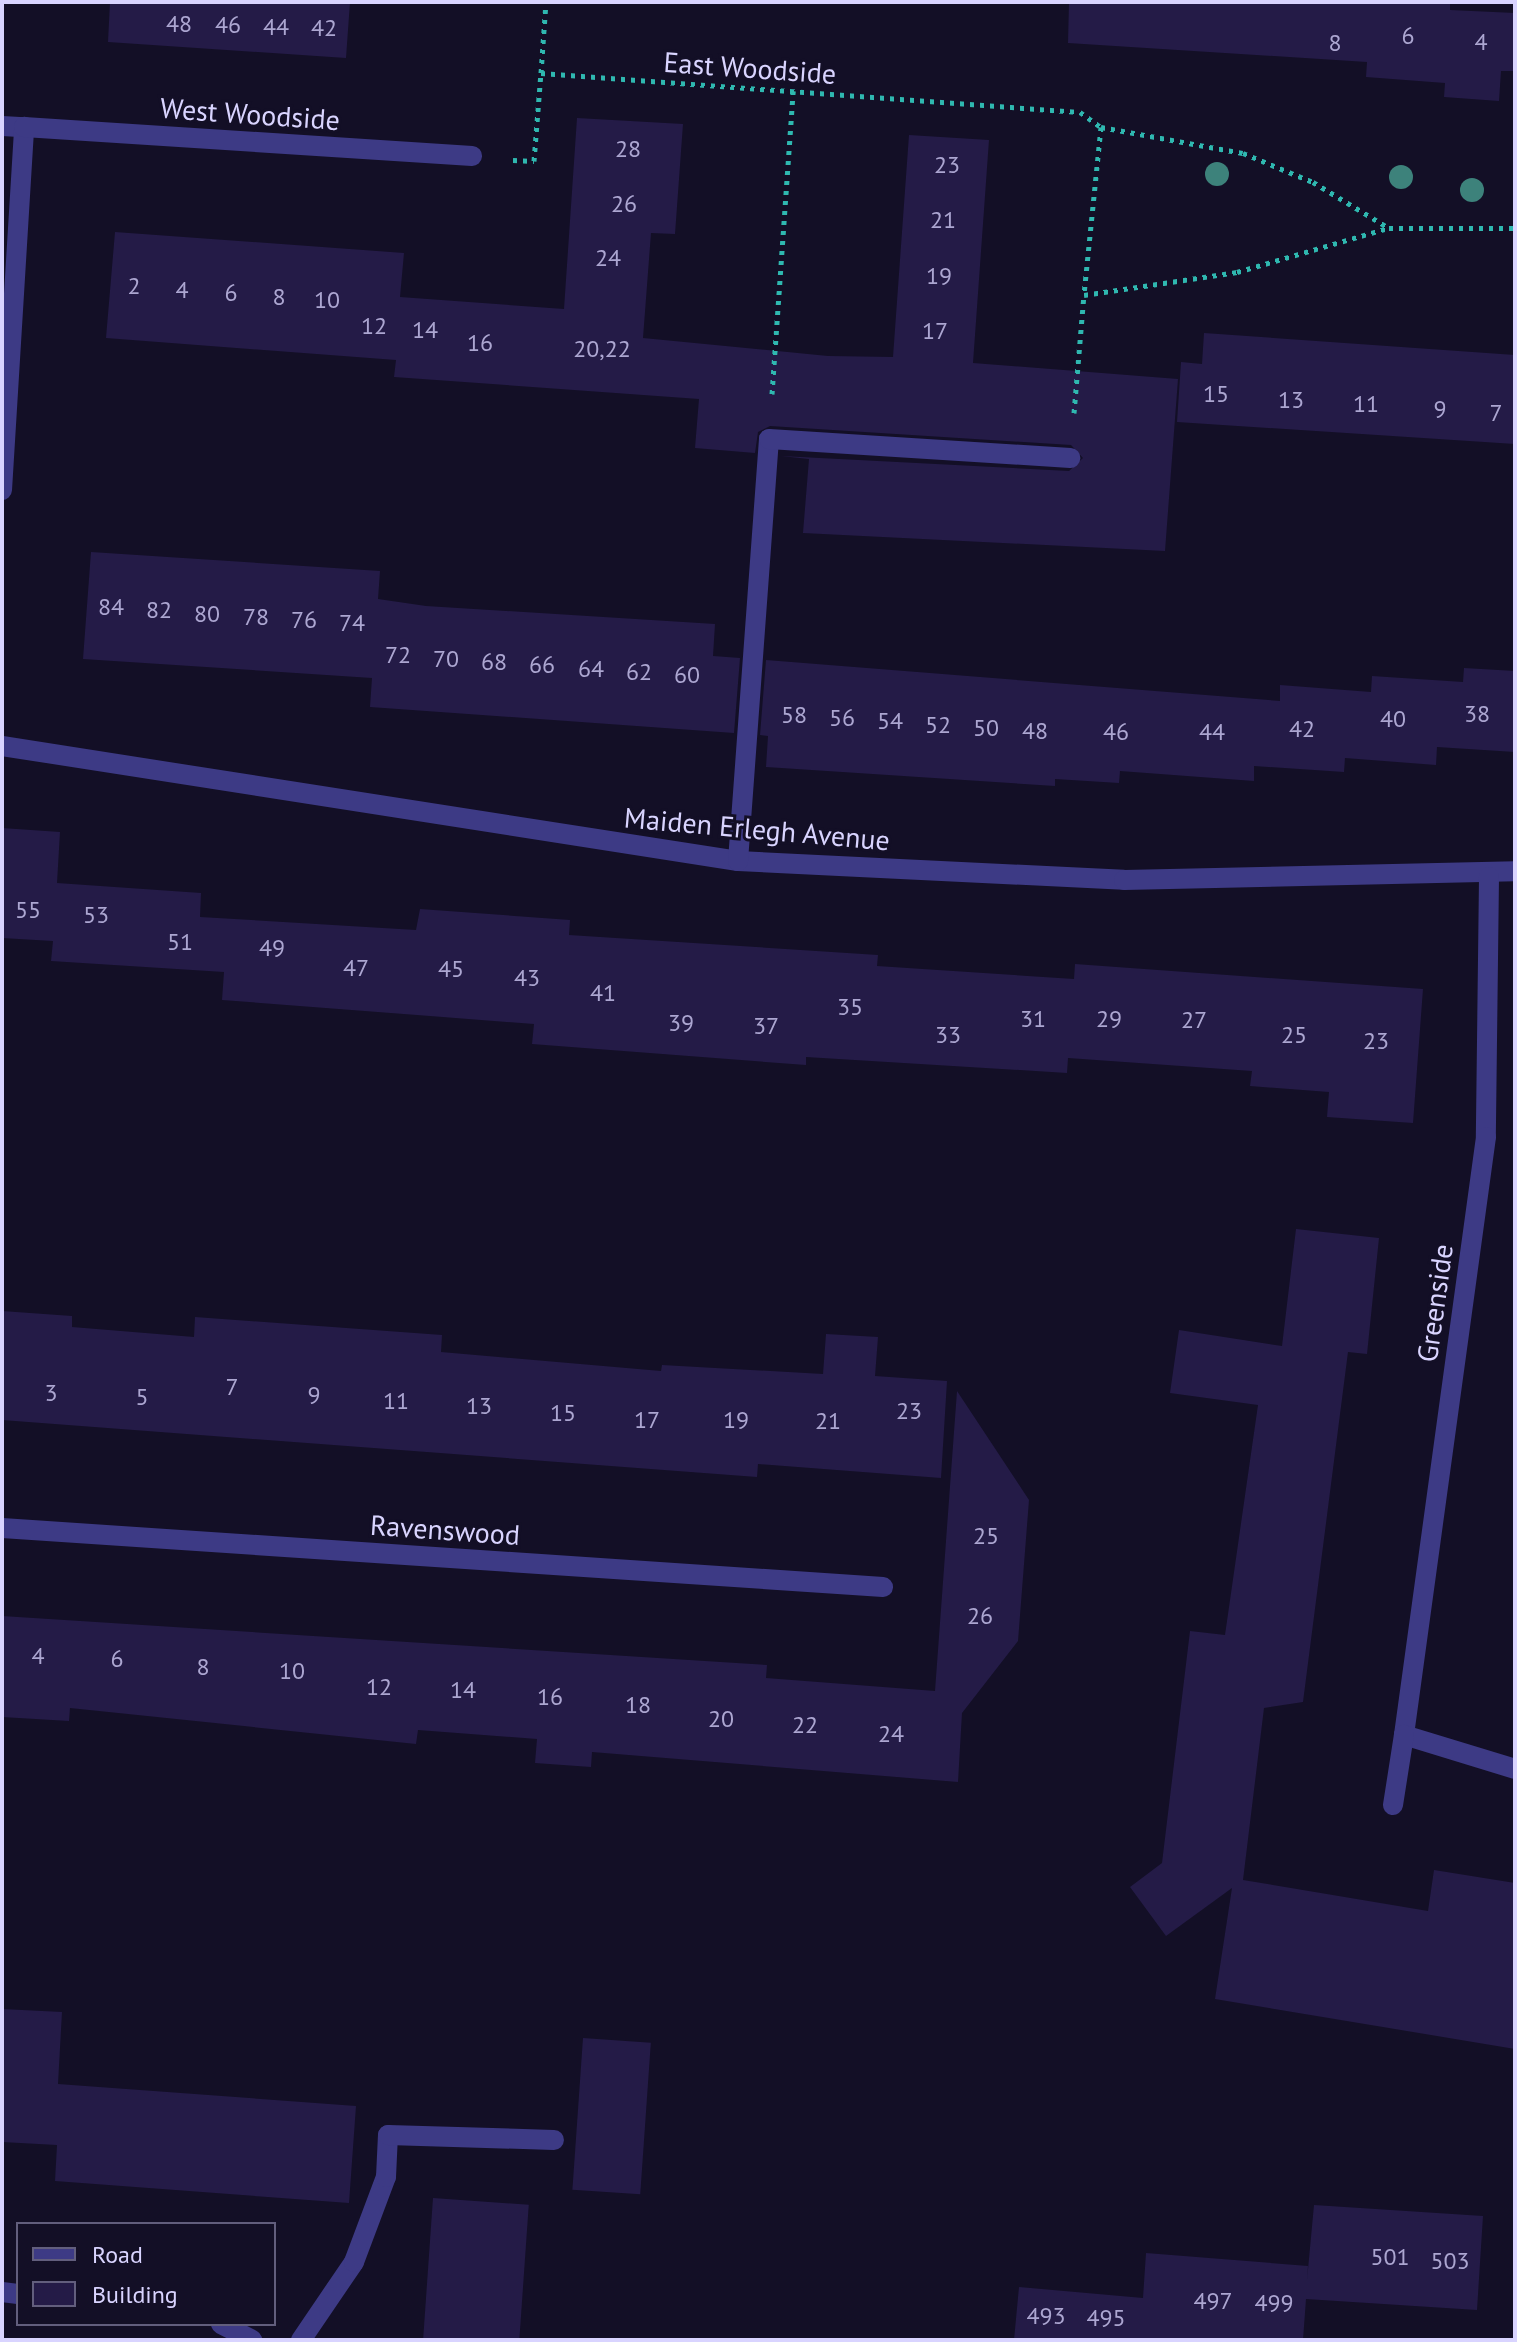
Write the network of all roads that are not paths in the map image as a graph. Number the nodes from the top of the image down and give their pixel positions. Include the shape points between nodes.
1 (2, 126) edge
2 (24, 127) junction
3 (472, 156) road end
4 (1070, 458) road end
5 (2, 490) edge
6 (2, 746) edge
7 (738, 861) junction
8 (1515, 871) edge
9 (1489, 877) junction
10 (2, 1528) edge
11 (883, 1587) dead end
12 (1404, 1735) junction
13 (1515, 1769) edge
14 (1393, 1805) dead end
15 (554, 2140) dead end
16 (225, 2326) edge
17 (252, 2340) edge
18 (301, 2340) edge

1 - 2 street, West Woodside
2 - 3 street, West Woodside
2 - 5 street
4 - 7 street via 769,439
6 - 7 street, Maiden Erlegh Avenue
7 - 9 street, Maiden Erlegh Avenue via 1124,880
8 - 9 street, Maiden Erlegh Avenue
9 - 12 street, Greenside via 1486,1137
10 - 11 street, Ravenswood
12 - 13 street
12 - 14 street, Greenside
15 - 18 street via 388,2135 386,2177 354,2262
16 - 17 street

